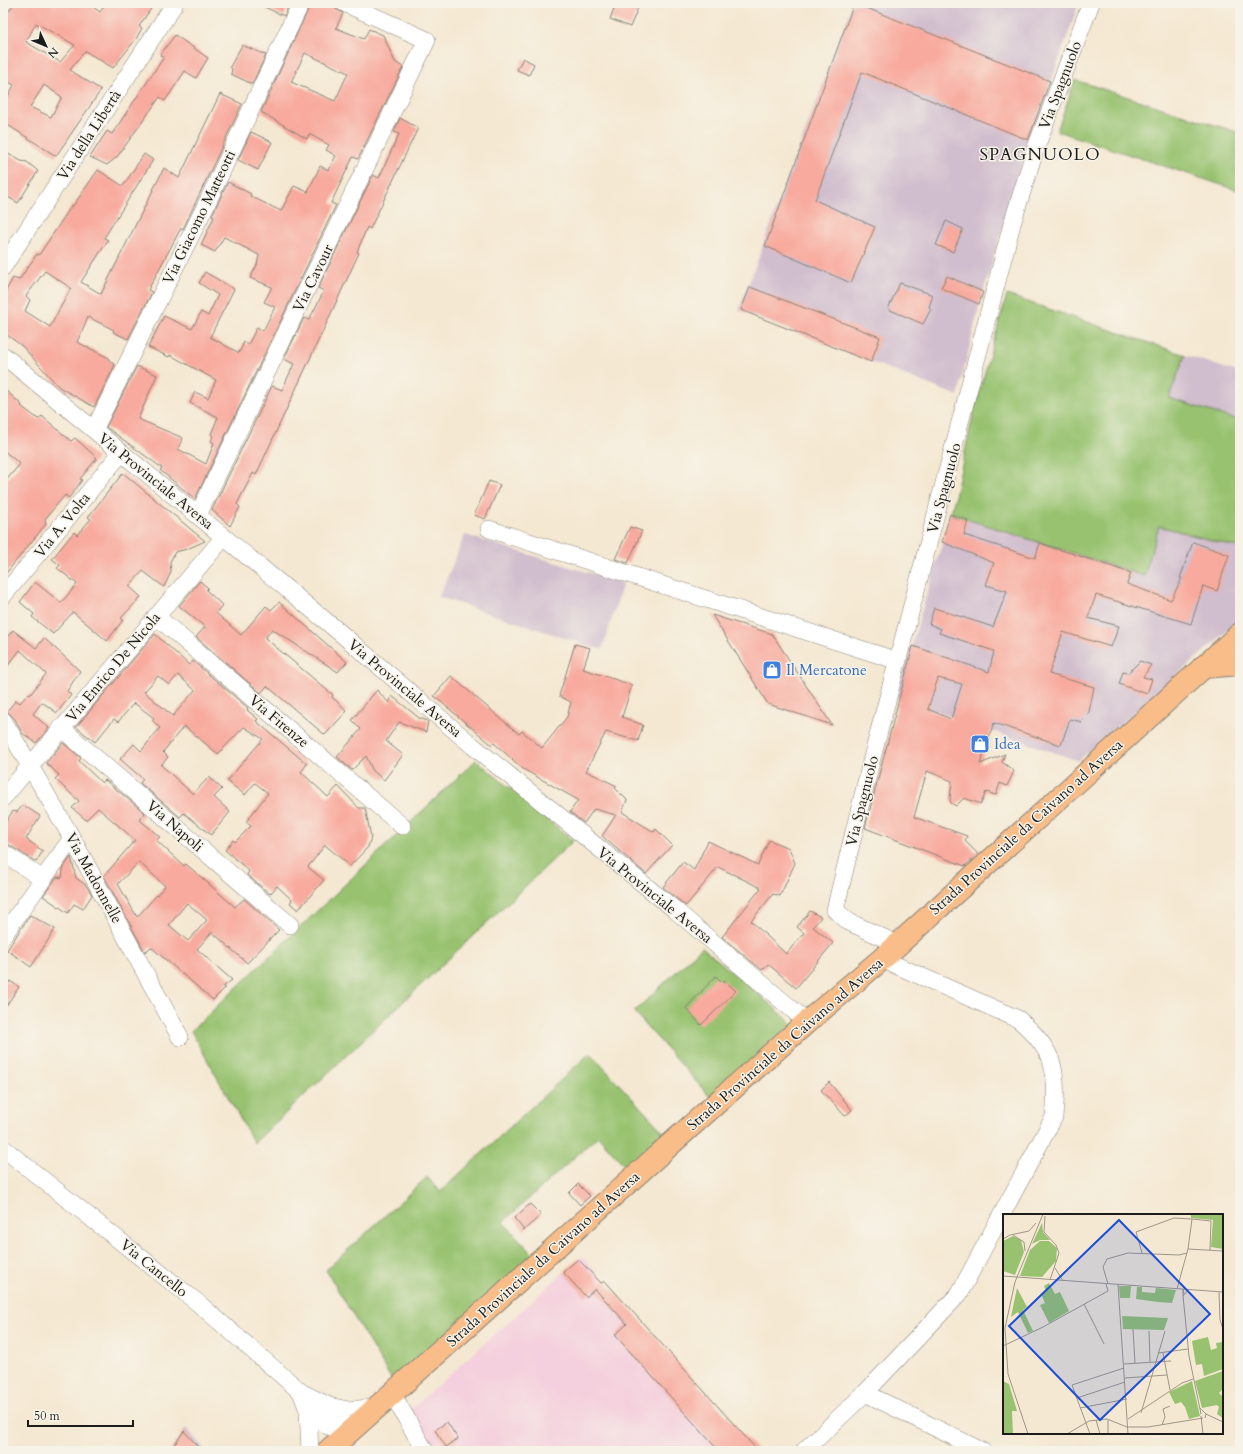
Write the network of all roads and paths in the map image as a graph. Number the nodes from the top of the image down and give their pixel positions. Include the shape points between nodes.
1 (174, 3) edge
2 (301, 3) edge
3 (344, 3) edge
4 (1091, 3) edge
5 (3, 267) edge
6 (3, 355) edge
7 (94, 430) junction
8 (121, 453) junction
9 (198, 516) junction
10 (489, 530) dead end
11 (224, 537) junction
12 (3, 596) edge
13 (156, 616) junction
14 (1240, 634) edge
15 (898, 661) junction
16 (1240, 664) edge
17 (1203, 667) junction
18 (3, 720) edge
19 (61, 728) junction
20 (30, 766) junction
21 (3, 798) edge
22 (402, 826) dead end
23 (72, 838) junction
24 (3, 853) edge
25 (43, 879) junction
26 (290, 925) dead end
27 (3, 936) edge
28 (897, 944) junction
29 (882, 959) junction
30 (807, 1022) junction
31 (180, 1037) dead end
32 (3, 1148) edge
33 (301, 1392) junction
34 (866, 1393) junction
35 (386, 1401) junction
36 (329, 1406) junction
37 (308, 1410) junction
38 (349, 1433) junction
39 (310, 1451) edge
40 (328, 1451) edge
41 (425, 1451) edge
42 (804, 1451) edge
43 (982, 1451) edge

1 - 5 street, Via della Libertà
2 - 7 street, Via Giacomo Matteotti via 205,207
3 - 9 street, Via Cavour via 428,40
4 - 15 street, Via Spagnuolo via 1036,150 1012,224
6 - 7 street, Via Provinciale Aversa
7 - 8 street, Via Provinciale Aversa
8 - 9 street, Via Provinciale Aversa
8 - 12 street, Via A. Volta
9 - 11 street, Via Provinciale Aversa
10 - 15 street
11 - 13 street, Via Enrico De Nicola
11 - 30 street, Via Provinciale Aversa via 472,746 674,909
13 - 19 street, Via Enrico De Nicola
13 - 22 street, Via Firenze
14 - 17 main road, Strada Provinciale da Caivano ad Aversa
15 - 28 street, Via Spagnuolo via 835,910 849,922
16 - 17 main road
17 - 28 main road, Strada Provinciale da Caivano ad Aversa
18 - 20 street, Via Madonnelle
19 - 20 street, Via Enrico De Nicola
19 - 26 street, Via Napoli
20 - 21 street, Via Enrico De Nicola
20 - 23 street, Via Madonnelle
23 - 25 street
23 - 31 street, Via Madonnelle
24 - 25 street
25 - 27 street
28 - 29 main road, Strada Provinciale da Caivano ad Aversa
29 - 30 main road, Strada Provinciale da Caivano ad Aversa
29 - 34 street via 1018,1019 1035,1034 1051,1057 1057,1090 1054,1117 959,1294
30 - 35 main road, Strada Provinciale da Caivano ad Aversa
32 - 33 street, Via Cancello via 198,1303
33 - 36 street
33 - 37 street
34 - 42 street
34 - 43 street
35 - 36 street via 348,1410
35 - 38 main road, Strada Provinciale da Caivano ad Aversa
35 - 41 street
36 - 38 street
37 - 38 street via 328,1426
37 - 39 street
38 - 40 main road, Strada Provinciale da Caivano ad Aversa

